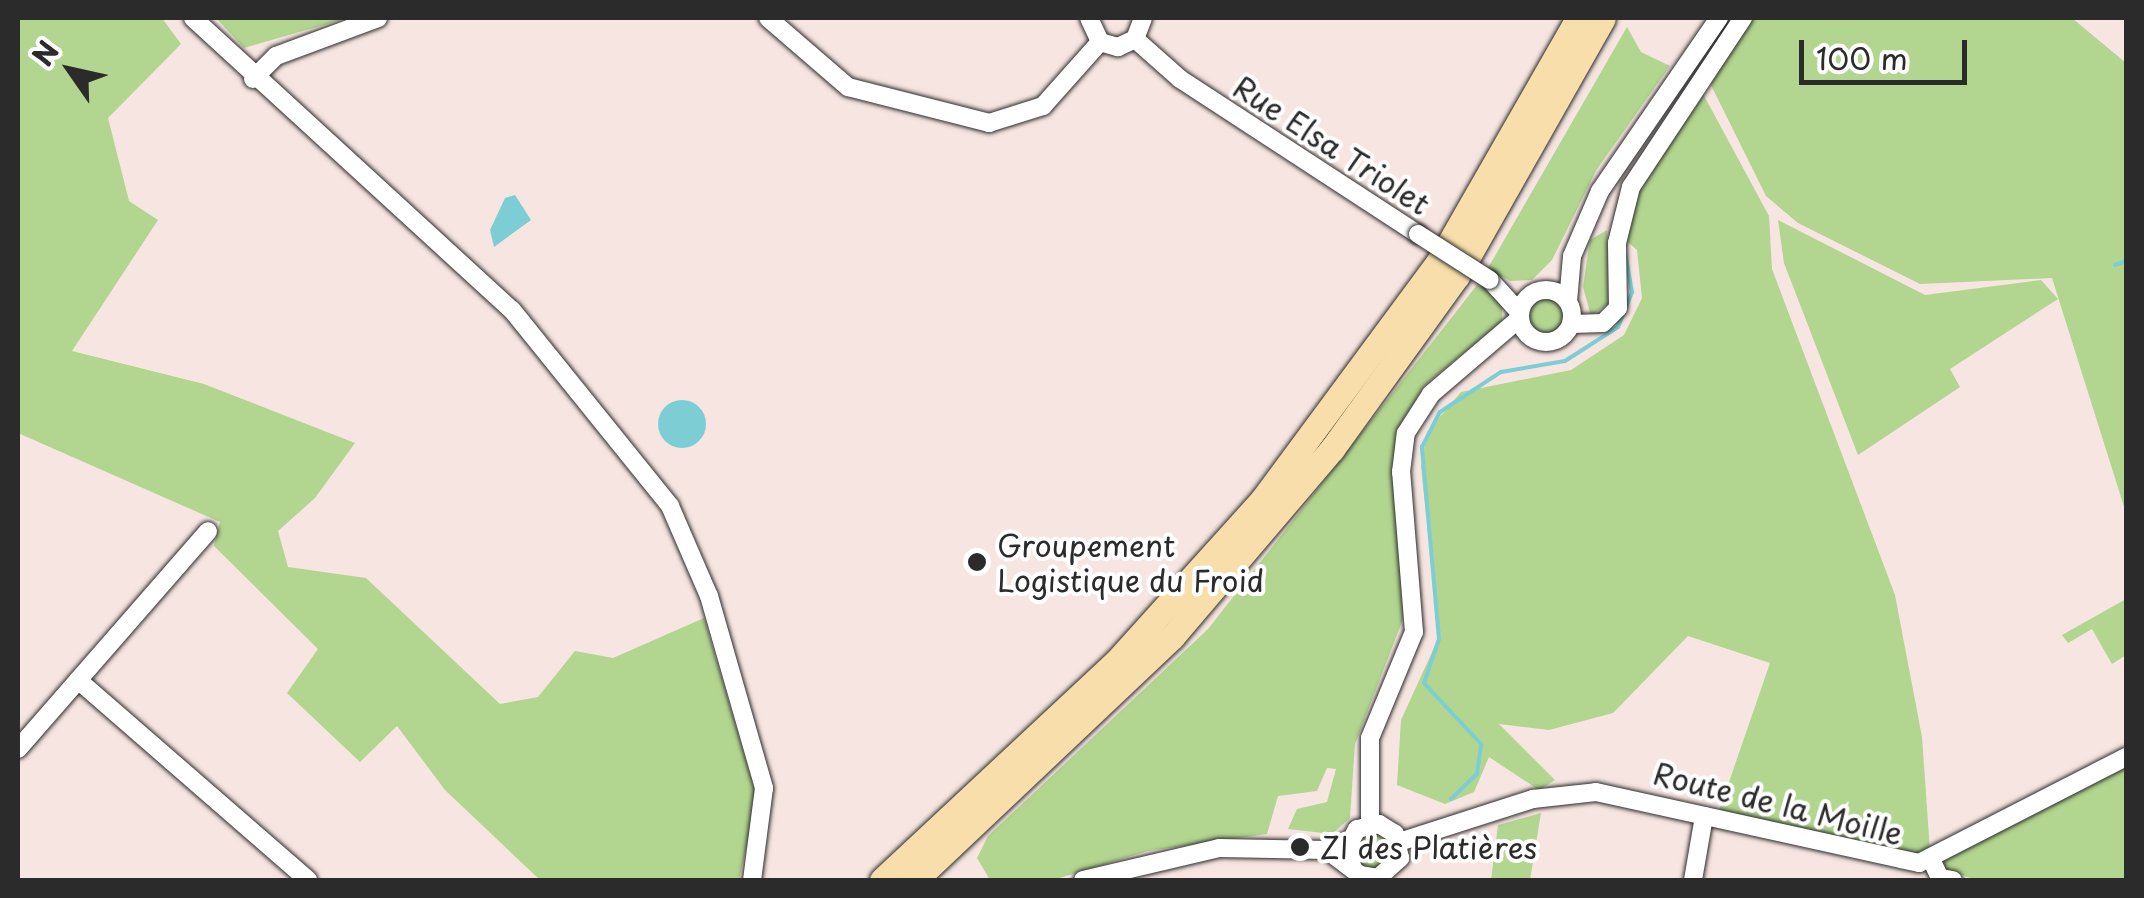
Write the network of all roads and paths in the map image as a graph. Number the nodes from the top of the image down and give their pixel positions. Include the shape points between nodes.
1 (193, 18) edge
2 (378, 18) edge
3 (768, 18) edge
4 (1089, 18) edge
5 (1143, 18) edge
6 (1719, 18) edge
7 (1742, 18) edge
8 (1600, 19) edge
9 (1135, 39) junction
10 (1100, 42) junction
11 (253, 79) junction
12 (1572, 256) junction
13 (1568, 302) junction
14 (1528, 304) junction
15 (1572, 324) junction
16 (1533, 340) junction
17 (1491, 350) junction
18 (208, 531) dead end
19 (78, 680) junction
20 (18, 749) edge
21 (2126, 757) edge
22 (1704, 816) junction
23 (1370, 824) junction
24 (1349, 840) junction
25 (1400, 842) junction
26 (1326, 850) junction
27 (1931, 858) junction
28 (1353, 869) junction
29 (1378, 879) edge
30 (308, 880) edge
31 (752, 880) edge
32 (882, 880) edge
33 (915, 880) edge
34 (1083, 880) edge
35 (1693, 880) edge
36 (1945, 880) edge

1 - 11 street
2 - 11 street via 276,56
3 - 10 street via 848,87 989,123 1043,106
4 - 10 street
5 - 9 street
6 - 12 street via 1618,160
7 - 15 street via 1631,187 1617,242 1618,308 1603,323
8 - 32 highway via 1439,262 1291,466 1137,640
8 - 33 highway via 1457,276 1332,449 1172,636
9 - 10 street
9 - 14 street, Rue Elsa Triolet, bridge via 1180,79
11 - 31 street via 512,310 670,506 709,596 764,788
12 - 13 street
12 - 14 street
13 - 14 street
13 - 15 street
14 - 16 street, Rue Elsa Triolet
14 - 17 street
15 - 16 street via 1552,342
16 - 17 street
17 - 23 street via 1431,394 1403,444 1414,632 1370,738
18 - 19 street
19 - 20 street
19 - 30 street
21 - 27 street, Route de la Moille
22 - 25 street, Route de la Moille via 1579,792
22 - 27 street, Route de la Moille via 1884,862
22 - 35 street
23 - 24 street
23 - 25 street
24 - 26 street
24 - 28 street
25 - 29 street via 1397,865
26 - 28 street
26 - 34 street via 1219,848
27 - 36 street
28 - 29 street

